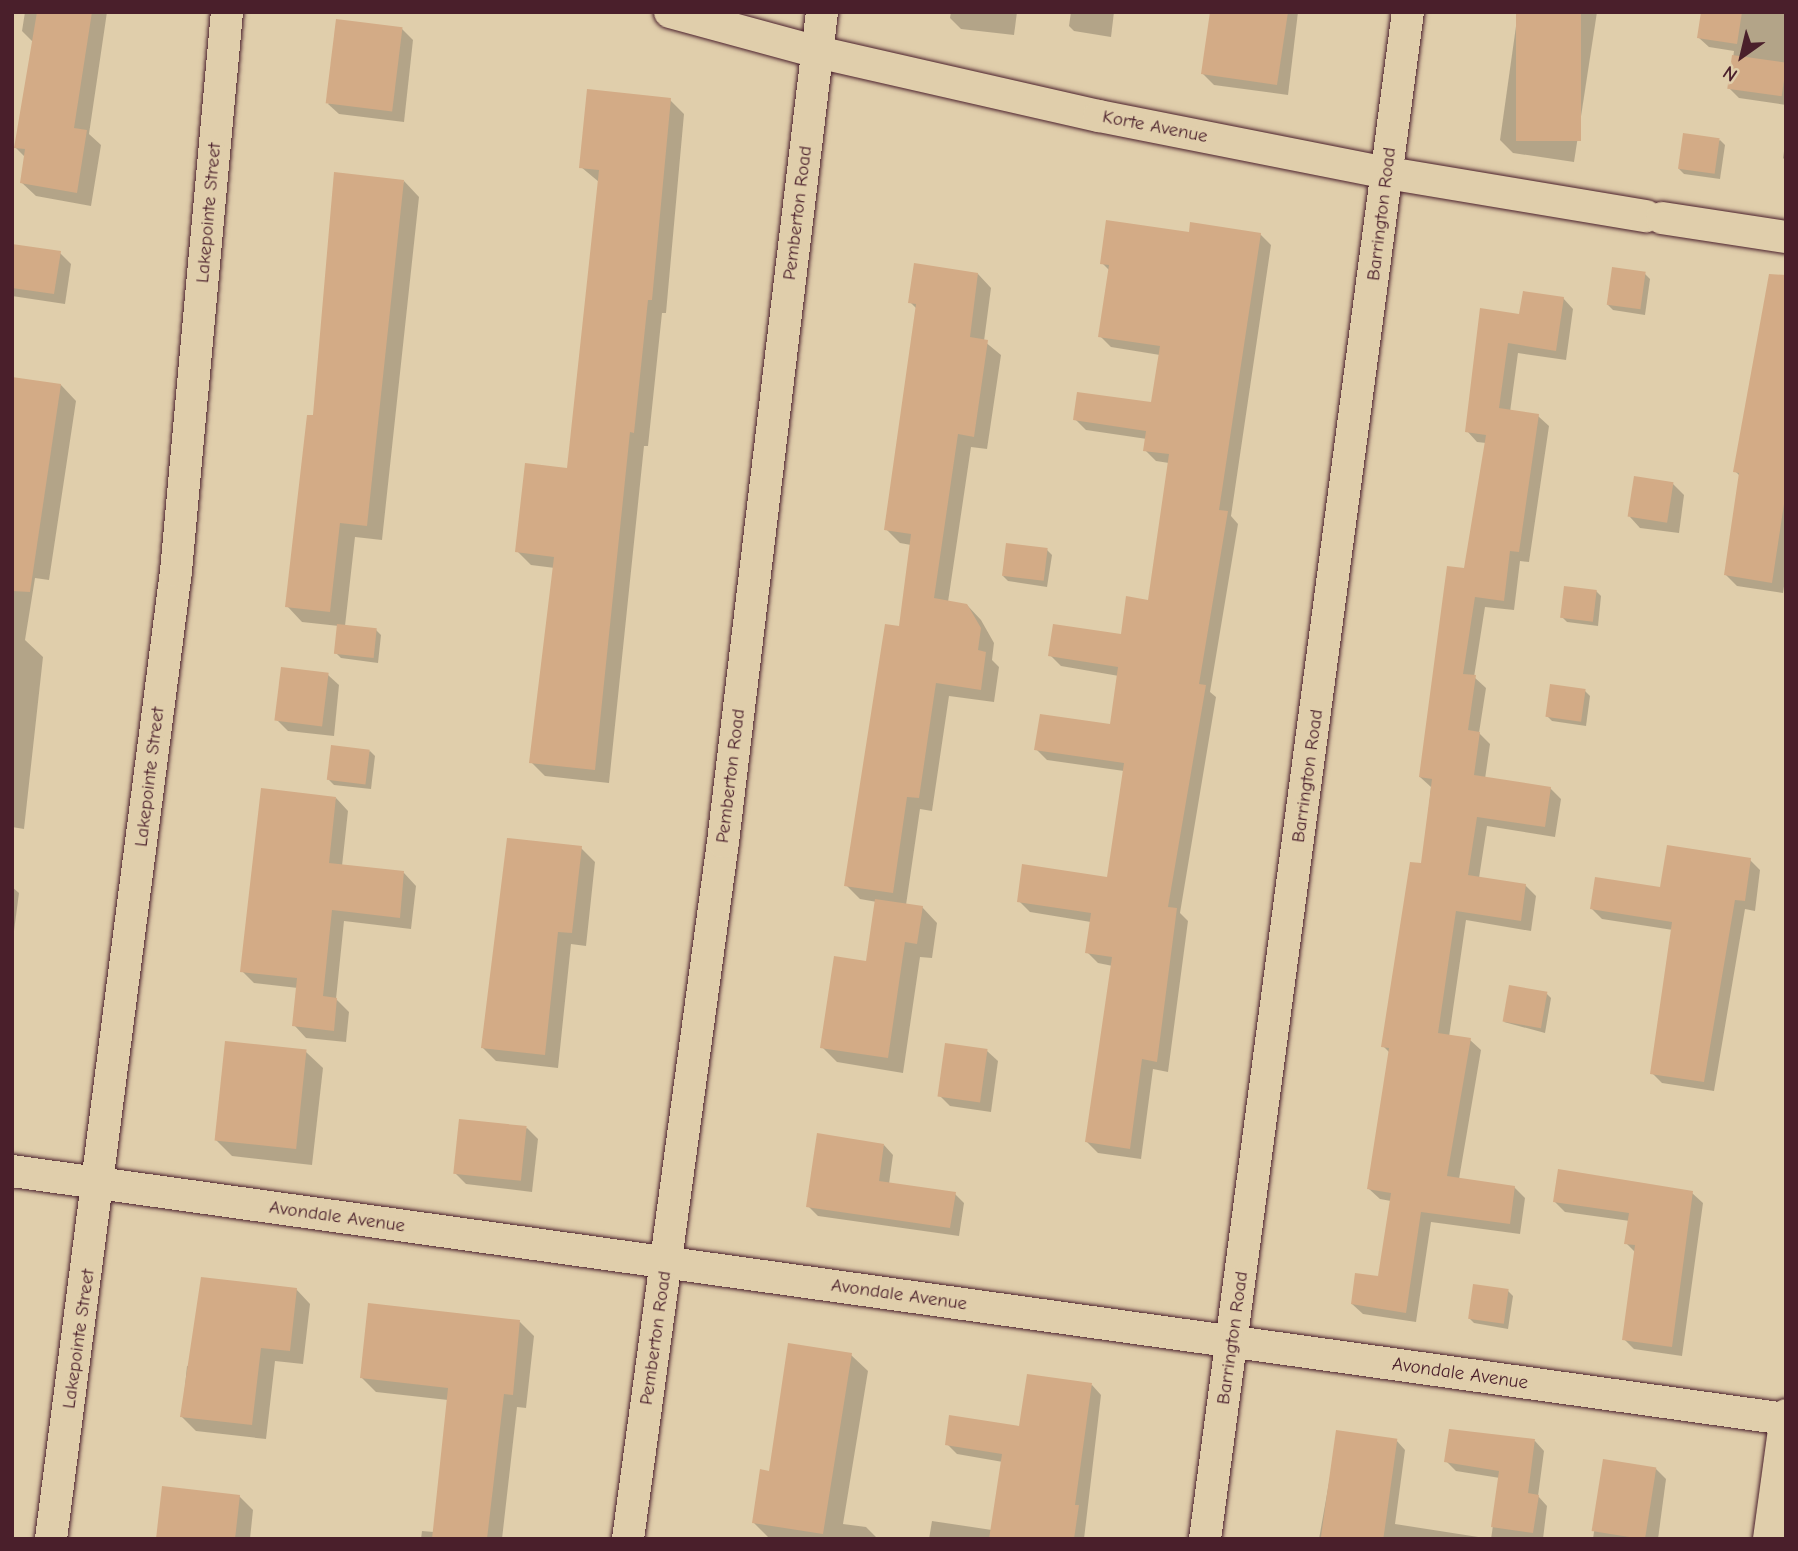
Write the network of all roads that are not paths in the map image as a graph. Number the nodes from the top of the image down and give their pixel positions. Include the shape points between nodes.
1 (227, 12) edge
2 (670, 12) edge
3 (822, 12) edge
4 (1408, 12) edge
5 (817, 52) junction
6 (1388, 173) junction
7 (1786, 237) edge
8 (12, 1171) edge
9 (100, 1183) junction
10 (666, 1263) junction
11 (1232, 1341) junction
12 (1785, 1417) edge
13 (51, 1539) edge
14 (628, 1539) edge
15 (1205, 1539) edge
16 (1769, 1539) edge

1 - 9 street, Lakepointe Street via 176,571
2 - 5 street, Korte Avenue
3 - 5 street, Pemberton Road
4 - 6 street, Barrington Road
5 - 6 street, Korte Avenue via 1099,116
5 - 10 street, Pemberton Road via 724,828
6 - 7 street, Korte Avenue
6 - 11 street, Barrington Road
8 - 9 street, Avondale Avenue
9 - 10 street, Avondale Avenue
9 - 13 street, Lakepointe Street
10 - 11 street, Avondale Avenue
10 - 14 street, Pemberton Road
11 - 12 street, Avondale Avenue
11 - 15 street, Barrington Road
12 - 16 street

